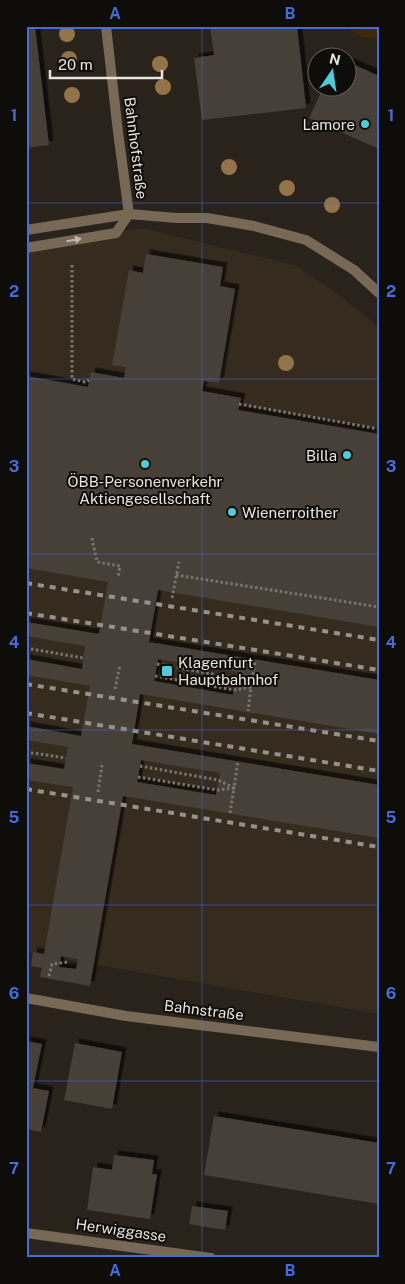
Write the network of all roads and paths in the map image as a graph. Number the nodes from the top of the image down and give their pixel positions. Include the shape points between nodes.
1 (106, 26) edge
2 (129, 214) junction
3 (26, 230) edge
4 (26, 248) edge
5 (72, 257) dead end
6 (379, 293) edge
7 (90, 380) dead end
8 (239, 404) dead end
9 (379, 429) edge
10 (92, 538) dead end
11 (179, 562) dead end
12 (176, 575) junction
13 (118, 578) dead end
14 (172, 598) dead end
15 (379, 607) edge
16 (26, 648) edge
17 (83, 658) dead end
18 (255, 661) dead end
19 (157, 664) dead end
20 (120, 665) dead end
21 (155, 676) dead end
22 (251, 687) junction
23 (116, 689) dead end
24 (248, 711) dead end
25 (26, 752) edge
26 (66, 758) dead end
27 (238, 761) dead end
28 (102, 765) dead end
29 (140, 766) dead end
30 (138, 777) dead end
31 (234, 788) junction
32 (98, 792) dead end
33 (230, 813) dead end
34 (26, 958) edge
35 (32, 959) dead end
36 (26, 998) edge
37 (379, 1047) edge
38 (26, 1233) edge
39 (211, 1258) edge

1 - 2 street, Bahnhofstraße
2 - 3 street
4 -> 2 street via 116,233
2 - 6 street via 207,218 306,240 354,270
5 - 7 path via 72,379
8 - 9 path
10 - 13 path via 97,562 120,566
11 - 12 path
12 - 14 path
12 - 15 path
16 - 17 path
18 - 22 path
19 - 22 path via 235,678
20 - 23 path
21 - 22 path via 234,690
22 - 24 path
25 - 26 path
27 - 31 path
28 - 32 path
29 - 31 path via 218,780
30 - 31 path via 216,790
31 - 33 path
34 - 35 path
36 - 37 street, Bahnstraße via 126,1016
38 - 39 street, Herwiggasse

